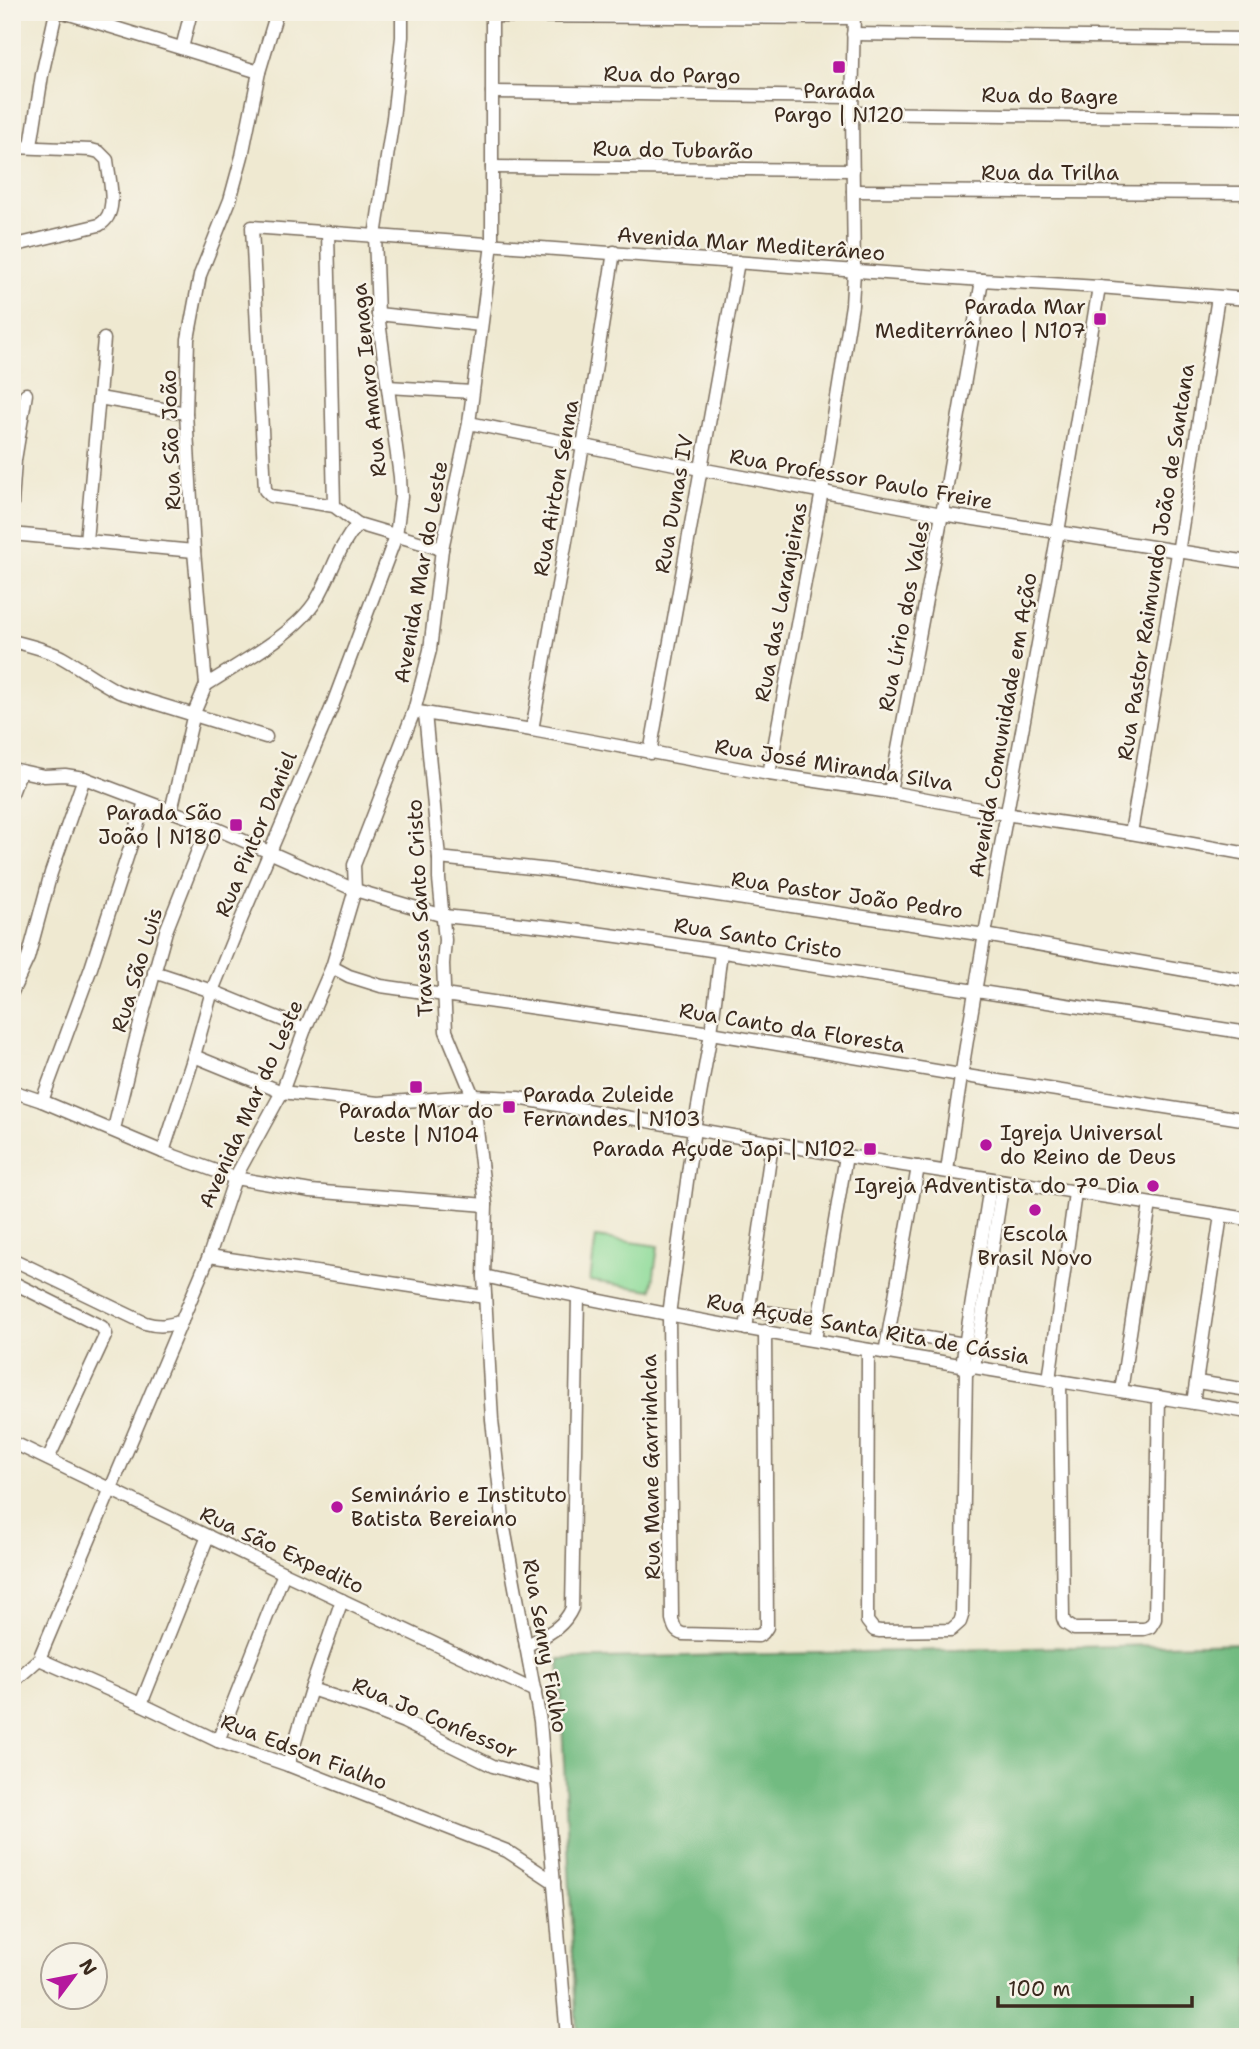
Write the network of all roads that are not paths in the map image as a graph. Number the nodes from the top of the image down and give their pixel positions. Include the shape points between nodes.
1 (56, 12) edge
2 (63, 12) edge
3 (191, 12) edge
4 (277, 12) edge
5 (402, 12) edge
6 (492, 14) edge
7 (854, 15) edge
8 (100, 18) edge
9 (853, 34) junction
10 (1248, 39) edge
11 (182, 48) junction
12 (259, 72) junction
13 (492, 92) junction
14 (852, 97) junction
15 (852, 113) junction
16 (1248, 118) edge
17 (12, 146) edge
18 (30, 146) junction
19 (492, 167) junction
20 (853, 170) junction
21 (853, 191) junction
22 (1248, 193) edge
23 (328, 232) junction
24 (375, 236) junction
25 (492, 244) junction
26 (12, 246) edge
27 (614, 252) junction
28 (738, 262) junction
29 (854, 271) junction
30 (982, 281) junction
31 (1098, 287) junction
32 (1217, 297) junction
33 (1248, 299) edge
34 (378, 314) junction
35 (481, 326) junction
36 (104, 339) dead end
37 (388, 387) junction
38 (472, 392) junction
39 (26, 394) dead end
40 (99, 398) junction
41 (186, 413) junction
42 (469, 423) junction
43 (583, 446) junction
44 (699, 469) junction
45 (821, 491) junction
46 (12, 504) edge
47 (334, 506) junction
48 (942, 514) junction
49 (358, 524) junction
50 (1058, 532) junction
51 (12, 534) edge
52 (396, 536) junction
53 (86, 541) junction
54 (442, 549) junction
55 (194, 551) junction
56 (1178, 553) junction
57 (1248, 562) edge
58 (12, 641) edge
59 (206, 685) junction
60 (420, 712) junction
61 (194, 713) junction
62 (532, 730) junction
63 (266, 737) dead end
64 (650, 753) junction
65 (16, 770) edge
66 (769, 774) junction
67 (84, 778) junction
68 (890, 792) junction
69 (12, 793) edge
70 (145, 802) junction
71 (171, 811) junction
72 (1005, 814) junction
73 (208, 825) junction
74 (1131, 833) junction
75 (270, 851) junction
76 (1248, 854) edge
77 (439, 858) junction
78 (355, 890) junction
79 (444, 916) junction
80 (985, 935) junction
81 (721, 952) junction
82 (332, 967) junction
83 (154, 972) junction
84 (1248, 981) edge
85 (212, 991) junction
86 (975, 991) junction
87 (12, 992) edge
88 (446, 996) junction
89 (305, 1029) junction
90 (711, 1033) junction
91 (1248, 1034) edge
92 (194, 1056) junction
93 (960, 1075) junction
94 (282, 1092) junction
95 (12, 1093) edge
96 (472, 1096) junction
97 (42, 1101) junction
98 (1248, 1121) edge
99 (114, 1129) junction
100 (694, 1129) junction
101 (772, 1144) junction
102 (163, 1152) junction
103 (846, 1156) junction
104 (918, 1167) junction
105 (947, 1171) junction
106 (235, 1178) junction
107 (997, 1181) junction
108 (1075, 1193) junction
109 (1150, 1204) junction
110 (486, 1205) junction
111 (1221, 1215) junction
112 (1248, 1219) edge
113 (209, 1256) junction
114 (12, 1259) edge
115 (484, 1276) junction
116 (12, 1282) edge
117 (485, 1297) junction
118 (578, 1297) junction
119 (749, 1310) junction
120 (669, 1315) junction
121 (818, 1319) junction
122 (182, 1321) junction
123 (746, 1329) junction
124 (765, 1331) junction
125 (889, 1332) junction
126 (815, 1340) junction
127 (971, 1345) junction
128 (868, 1350) junction
129 (885, 1353) junction
130 (967, 1368) junction
131 (1055, 1380) junction
132 (1196, 1382) junction
133 (1248, 1390) edge
134 (1121, 1391) junction
135 (1159, 1397) junction
136 (1193, 1403) junction
137 (1248, 1412) edge
138 (12, 1442) edge
139 (48, 1459) junction
140 (111, 1489) junction
141 (208, 1536) junction
142 (284, 1573) junction
143 (342, 1600) junction
144 (526, 1646) junction
145 (39, 1659) junction
146 (12, 1683) edge
147 (311, 1689) junction
148 (535, 1691) junction
149 (141, 1704) junction
150 (218, 1741) junction
151 (288, 1765) junction
152 (545, 1780) junction
153 (554, 1882) junction
154 (567, 2037) edge

1 - 18 street
2 - 8 street
3 - 11 street
4 - 12 street, Rua São João
5 - 24 street, Rua Amaro Ienaga via 393,118
6 - 7 street
6 - 13 street, Avenida Mar do Leste
7 - 9 street, Rua das Laranjeiras
8 - 11 street
9 - 10 street
9 - 14 street, Rua das Laranjeiras
11 - 12 street
12 - 41 street, Rua São João via 233,189 200,275 192,311
13 - 14 street, Rua do Pargo
13 - 19 street, Avenida Mar do Leste
14 - 15 street, Rua das Laranjeiras
15 - 16 street, Rua do Bagre
15 - 20 street, Rua das Laranjeiras
17 - 18 street
18 - 26 street via 99,152 107,160 110,215 99,225
19 - 20 street, Rua do Tubarão
19 - 25 street, Avenida Mar do Leste
20 - 21 street, Rua das Laranjeiras
21 - 22 street, Rua da Trilha
21 - 29 street, Rua das Laranjeiras
23 - 24 street, Avenida Mar Mediterâneo
23 - 47 street
23 - 47 street, Avenida Mar Mediterâneo via 252,227 264,486 271,496
24 - 25 street, Avenida Mar Mediterâneo
24 - 34 street, Rua Amaro Ienaga
25 - 27 street, Avenida Mar Mediterâneo
25 - 35 street, Avenida Mar do Leste
27 - 28 street, Avenida Mar Mediterâneo
27 - 43 street, Rua Airton Senna
28 - 29 street, Avenida Mar Mediterâneo
28 - 44 street, Rua Dunas IV
29 - 30 street, Avenida Mar Mediterâneo
29 - 45 street, Rua das Laranjeiras
30 - 31 street, Avenida Mar Mediterâneo
30 - 48 street, Rua Lírio dos Vales
31 - 32 street, Avenida Mar Mediterâneo
31 - 50 street, Avenida Comunidade em Ação
32 - 33 street, Avenida Mar Mediterâneo
32 - 56 street, Rua Pastor Raimundo João de Santana
34 - 35 street
34 - 37 street, Rua Amaro Ienaga
35 - 38 street, Avenida Mar do Leste
36 - 40 street
37 - 38 street
37 - 52 street, Rua Amaro Ienaga via 400,477
38 - 42 street, Avenida Mar do Leste
39 - 46 street
40 - 41 street
40 - 53 street
41 - 55 street, Rua São João
42 - 43 street, Rua Professor Paulo Freire
42 - 54 street, Avenida Mar do Leste
43 - 44 street, Rua Professor Paulo Freire
43 - 62 street, Rua Airton Senna
44 - 45 street, Rua Professor Paulo Freire
44 - 64 street, Rua Dunas IV
45 - 48 street, Rua Professor Paulo Freire
45 - 66 street, Rua das Laranjeiras
47 - 49 street
48 - 50 street, Rua Professor Paulo Freire
48 - 68 street, Rua Lírio dos Vales
49 - 52 street
49 - 59 street via 304,617
50 - 56 street, Rua Professor Paulo Freire
50 - 72 street, Avenida Comunidade em Ação
51 - 53 street
52 - 54 street
52 - 75 street, Rua Pintor Daniel via 331,709
53 - 55 street
54 - 60 street, Avenida Mar do Leste
55 - 59 street, Rua São João
56 - 57 street, Rua Professor Paulo Freire
56 - 74 street, Rua Pastor Raimundo João de Santana
58 - 61 street via 59,657 119,692
59 - 61 street, Rua São João
60 - 62 street, Rua José Miranda Silva
60 - 77 street, Travessa Santo Cristo
60 - 78 street, Avenida Mar do Leste via 354,865
61 - 63 street
61 - 71 street, Rua São João
62 - 64 street, Rua José Miranda Silva
64 - 66 street, Rua José Miranda Silva
65 - 67 street, Rua Santo Cristo
65 - 69 street
66 - 68 street, Rua José Miranda Silva
67 - 70 street, Rua Santo Cristo
67 - 87 street via 28,958
68 - 72 street, Rua José Miranda Silva
70 - 71 street, Rua Santo Cristo
70 - 97 street
71 - 73 street, Rua Santo Cristo
72 - 74 street, Rua José Miranda Silva
72 - 80 street, Avenida Comunidade em Ação
73 - 75 street, Rua Santo Cristo
73 - 83 street, Rua São Luis
74 - 76 street, Rua José Miranda Silva
75 - 78 street, Rua Santo Cristo
75 - 85 street, Rua Pintor Daniel
77 - 79 street, Travessa Santo Cristo
77 - 80 street, Rua Pastor João Pedro via 550,870
78 - 79 street, Rua Santo Cristo
78 - 82 street, Avenida Mar do Leste
79 - 81 street, Rua Santo Cristo
79 - 88 street, Travessa Santo Cristo
80 - 84 street, Rua Pastor João Pedro
80 - 86 street, Avenida Comunidade em Ação
81 - 86 street, Rua Santo Cristo
81 - 90 street, Rua Mane Garrinhcha
82 - 88 street, Rua Canto da Floresta via 382,986
82 - 89 street, Avenida Mar do Leste
83 - 85 street
83 - 99 street, Rua São Luis
85 - 89 street
85 - 92 street, Rua Pintor Daniel
86 - 91 street, Rua Santo Cristo
86 - 93 street, Avenida Comunidade em Ação
88 - 90 street, Rua Canto da Floresta
88 - 96 street, Travessa Santo Cristo via 446,1031
89 - 94 street, Avenida Mar do Leste
90 - 93 street, Rua Canto da Floresta
90 - 100 street, Rua Mane Garrinhcha
92 - 94 street
92 - 102 street, Rua Pintor Daniel
93 - 98 street, Rua Canto da Floresta
93 - 105 street, Avenida Comunidade em Ação
94 - 96 street via 378,1103
94 - 106 street, Avenida Mar do Leste
95 - 97 street
96 - 100 street via 518,1098
96 - 110 street, Rua Senny Fialho
97 - 99 street
99 - 102 street
100 - 101 street
100 - 120 street, Rua Mane Garrinhcha
101 - 103 street
101 - 119 street
102 - 106 street
103 - 104 street
103 - 121 street
104 - 105 street
104 - 125 street
105 - 107 street
106 - 110 street via 311,1191
106 - 113 street, Avenida Mar do Leste
107 - 108 street
107 - 127 street
108 - 109 street
108 - 131 street
109 - 111 street
109 - 134 street
110 - 115 street, Rua Senny Fialho
111 - 112 street
111 - 132 street
113 - 117 street
113 - 122 street, Avenida Mar do Leste
114 - 122 street via 145,1323 158,1327
115 - 117 street, Rua Senny Fialho
115 - 118 street, Rua Açude Santa Rita de Cássia
116 - 139 street via 102,1327 106,1334
117 - 144 street, Rua Senny Fialho via 501,1501
118 - 120 street, Rua Açude Santa Rita de Cássia
118 - 144 street via 572,1608 558,1628
119 - 121 street
119 - 123 street
120 - 123 street, Rua Açude Santa Rita de Cássia
120 - 124 street, Rua Mane Garrinhcha via 672,1619 683,1634 758,1636 767,1627
121 - 126 street
122 - 140 street, Avenida Mar do Leste
123 - 124 street, Rua Açude Santa Rita de Cássia
124 - 126 street, Rua Açude Santa Rita de Cássia
125 - 127 street
125 - 129 street
126 - 128 street, Rua Açude Santa Rita de Cássia
127 - 130 street
128 - 129 street, Rua Açude Santa Rita de Cássia
128 - 130 street via 867,1621 874,1630 951,1630 962,1616
129 - 130 street, Rua Açude Santa Rita de Cássia
130 - 131 street, Rua Açude Santa Rita de Cássia
131 - 134 street, Rua Açude Santa Rita de Cássia
131 - 135 street via 1063,1618 1074,1629 1144,1629 1155,1619
132 - 133 street
132 - 136 street
134 - 135 street, Rua Açude Santa Rita de Cássia
135 - 136 street, Rua Açude Santa Rita de Cássia
136 - 137 street, Rua Açude Santa Rita de Cássia
138 - 139 street, Rua São Expedito
139 - 140 street, Rua São Expedito
140 - 141 street, Rua São Expedito
140 - 145 street, Avenida Mar do Leste
141 - 142 street, Rua São Expedito
141 - 149 street
142 - 143 street, Rua São Expedito
142 - 150 street
143 - 147 street
143 - 148 street, Rua São Expedito
144 - 148 street, Rua Senny Fialho
145 - 146 street, Avenida Mar do Leste
145 - 149 street, Rua Edson Fialho
147 - 151 street
147 - 152 street, Rua Jo Confessor via 404,1722 493,1766
148 - 152 street, Rua Senny Fialho
149 - 150 street, Rua Edson Fialho
150 - 151 street, Rua Edson Fialho
151 - 153 street, Rua Edson Fialho via 507,1851
152 - 153 street, Rua Senny Fialho
153 - 154 street, Rua Senny Fialho

